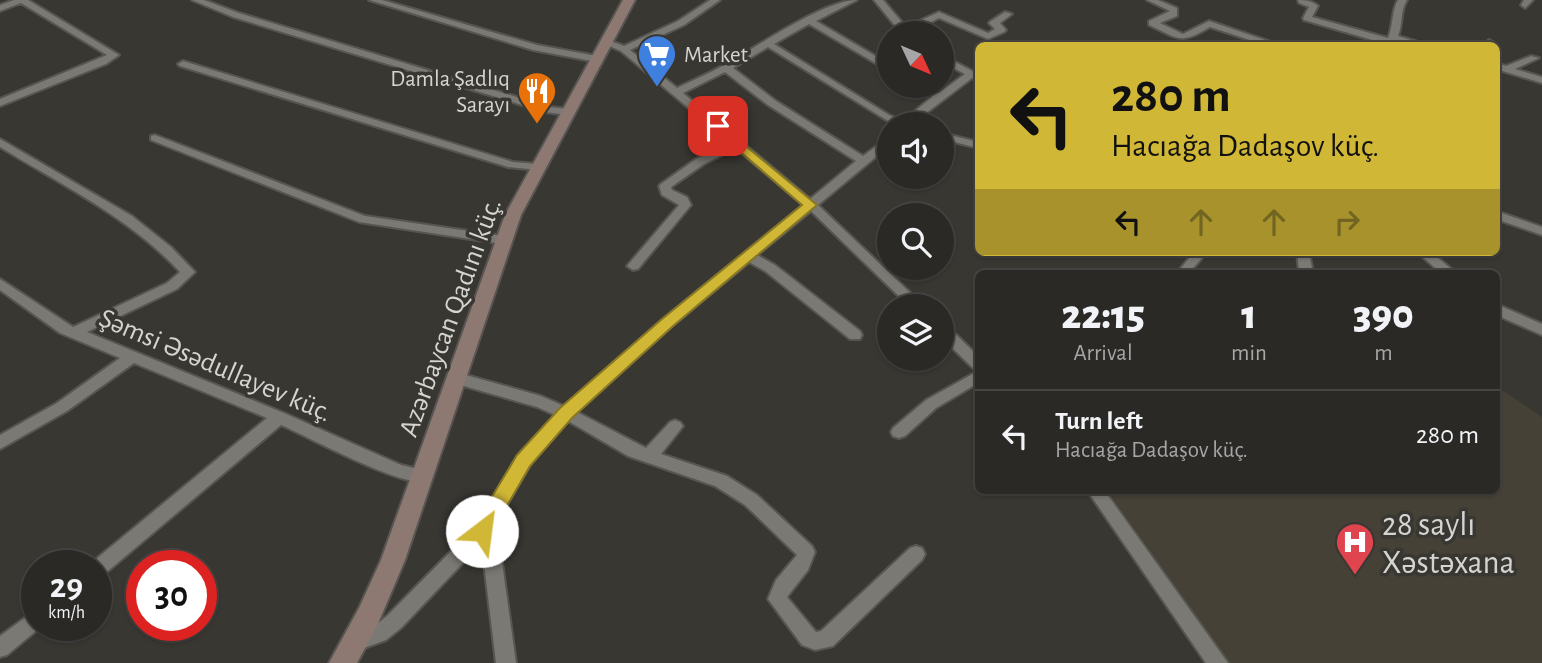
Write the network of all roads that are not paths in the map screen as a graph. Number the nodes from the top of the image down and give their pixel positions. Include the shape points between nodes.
1 (22, 0) edge
2 (196, 0) edge
3 (373, 0) edge
4 (624, 0) edge
5 (716, 0) edge
6 (853, 0) edge
7 (878, 0) edge
8 (1151, 0) edge
9 (1403, 0) edge
10 (1302, 1) edge
11 (0, 8) edge
12 (1009, 14) dead end
13 (810, 21) junction
14 (896, 21) edge
15 (928, 21) edge
16 (951, 21) edge
17 (954, 22) edge
18 (1391, 41) edge
19 (1266, 42) edge
20 (766, 43) junction
21 (609, 50) junction
22 (1534, 58) dead end
23 (877, 61) edge
24 (183, 64) dead end
25 (954, 65) edge
26 (1501, 67) edge
27 (726, 68) junction
28 (975, 76) edge
29 (1542, 80) edge
30 (954, 88) edge
31 (676, 92) junction
32 (938, 98) edge
33 (0, 103) edge
34 (568, 112) junction
35 (877, 112) edge
36 (921, 112) edge
37 (155, 138) dead end
38 (954, 138) edge
39 (0, 142) edge
40 (738, 143) junction
41 (975, 144) edge
42 (877, 151) edge
43 (864, 162) junction
44 (538, 167) junction
45 (811, 205) junction
46 (1500, 216) edge
47 (1542, 232) edge
48 (503, 240) junction
49 (749, 256) junction
50 (1197, 256) edge
51 (1428, 256) edge
52 (633, 266) dead end
53 (1185, 270) edge
54 (1445, 270) edge
55 (3, 289) edge
56 (905, 294) edge
57 (1500, 311) edge
58 (1542, 330) edge
59 (74, 333) junction
60 (855, 335) dead end
61 (954, 341) edge
62 (133, 356) junction
63 (975, 361) edge
64 (975, 378) edge
65 (455, 379) junction
66 (566, 413) junction
67 (279, 417) junction
68 (675, 426) dead end
69 (899, 432) dead end
70 (0, 443) edge
71 (648, 457) junction
72 (421, 476) junction
73 (1098, 494) edge
74 (482, 531) junction
75 (916, 554) dead end
76 (112, 557) edge
77 (21, 631) edge
78 (356, 642) junction
79 (0, 648) edge
80 (342, 663) edge
81 (506, 663) edge
82 (1218, 663) edge

1 - 11 street
1 - 33 street via 114,55
2 - 34 street via 549,110
3 - 21 street via 536,48
4 - 21 main road, Azərbaycan Qadını küç.
5 - 21 street via 681,23
6 - 13 street
7 - 14 street
8 - 19 street via 1174,10 1152,23 1177,36 1190,35 1209,24
9 - 18 street
10 - 18 street via 1314,6 1307,18
12 - 17 street via 994,23 1001,30 988,36
13 - 20 street
13 - 23 street
15 - 16 street via 939,16
20 - 27 street
20 - 35 street
21 - 31 street
21 - 34 main road, Azərbaycan Qadını küç.
22 - 26 street
24 - 44 street via 512,164
25 - 28 street
26 - 29 street
27 - 31 street
27 - 43 street
28 - 30 street
31 - 40 street
32 - 36 street
34 - 44 main road, Azərbaycan Qadını küç.
37 - 48 street via 363,219
38 - 41 street
39 - 59 street via 128,219 188,272 172,286
40 - 45 street
40 - 52 street via 665,186 666,192 685,205
42 - 43 street
43 - 45 street
44 - 48 main road, Azərbaycan Qadını küç.
45 - 49 street
45 - 56 street
46 - 47 street
48 - 65 main road, Azərbaycan Qadını küç.
49 - 60 street
49 - 66 street
50 - 53 street
51 - 54 street
55 - 59 street, Şəmsi Əsədullayev küç.
57 - 58 street
59 - 62 street, Şəmsi Əsədullayev küç.
61 - 63 street
62 - 67 street, Şəmsi Əsədullayev küç.
62 - 70 street via 62,407
64 - 69 street via 940,397
65 - 66 street
65 - 72 main road, Azərbaycan Qadını küç.
66 - 71 street
66 - 74 street via 524,460
67 - 72 street, Şəmsi Əsədullayev küç. via 398,471
67 - 76 street
68 - 71 street
71 - 75 street via 708,475 736,489 802,546 806,557 779,588 777,598 815,641 827,639
72 - 78 main road, Azərbaycan Qadını küç. via 382,587
73 - 82 street
74 - 78 street via 394,622 379,634
74 - 81 street via 492,555
77 - 79 street
78 - 80 main road, Azərbaycan Qadını küç.

